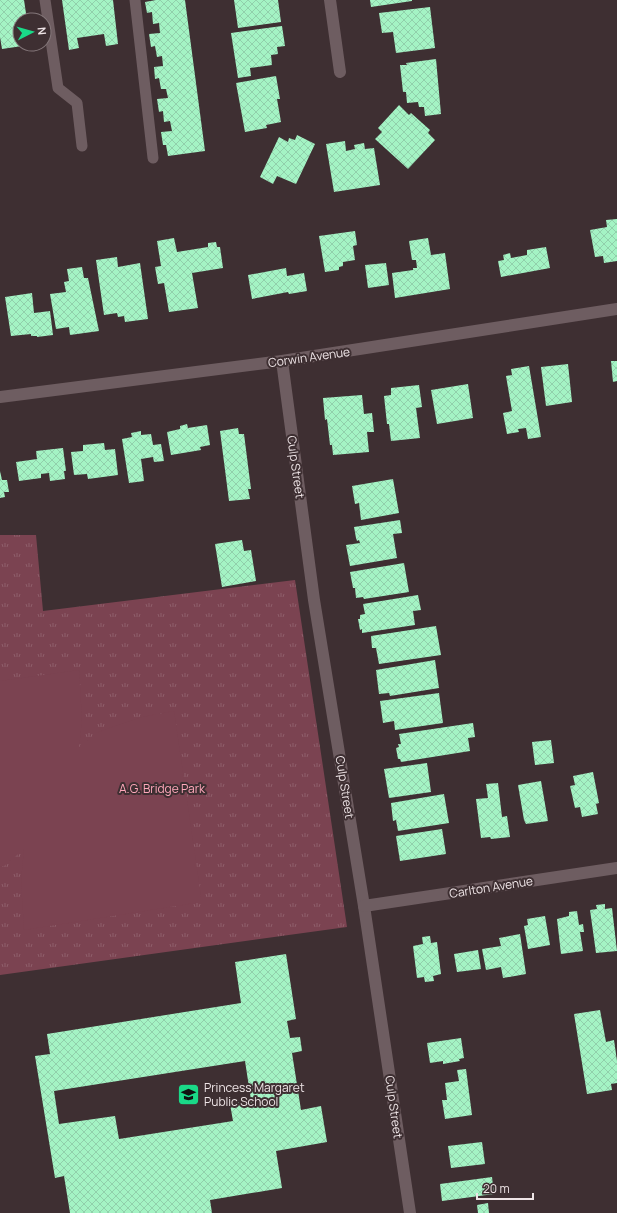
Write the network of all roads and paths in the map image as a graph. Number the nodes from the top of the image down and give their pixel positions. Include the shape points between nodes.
1 (45, 0) edge
2 (134, 0) edge
3 (330, 0) edge
4 (340, 72) dead end
5 (82, 146) dead end
6 (153, 158) dead end
7 (617, 310) edge
8 (282, 361) junction
9 (0, 397) edge
10 (617, 868) edge
11 (364, 906) junction
12 (410, 1213) edge

1 - 5 lane via 58,88 77,103
2 - 6 lane
3 - 4 street
7 - 8 street, Corwin Avenue
8 - 9 street, Corwin Avenue
8 - 11 street, Culp Street via 314,600
10 - 11 street, Carlton Avenue
11 - 12 street, Culp Street

